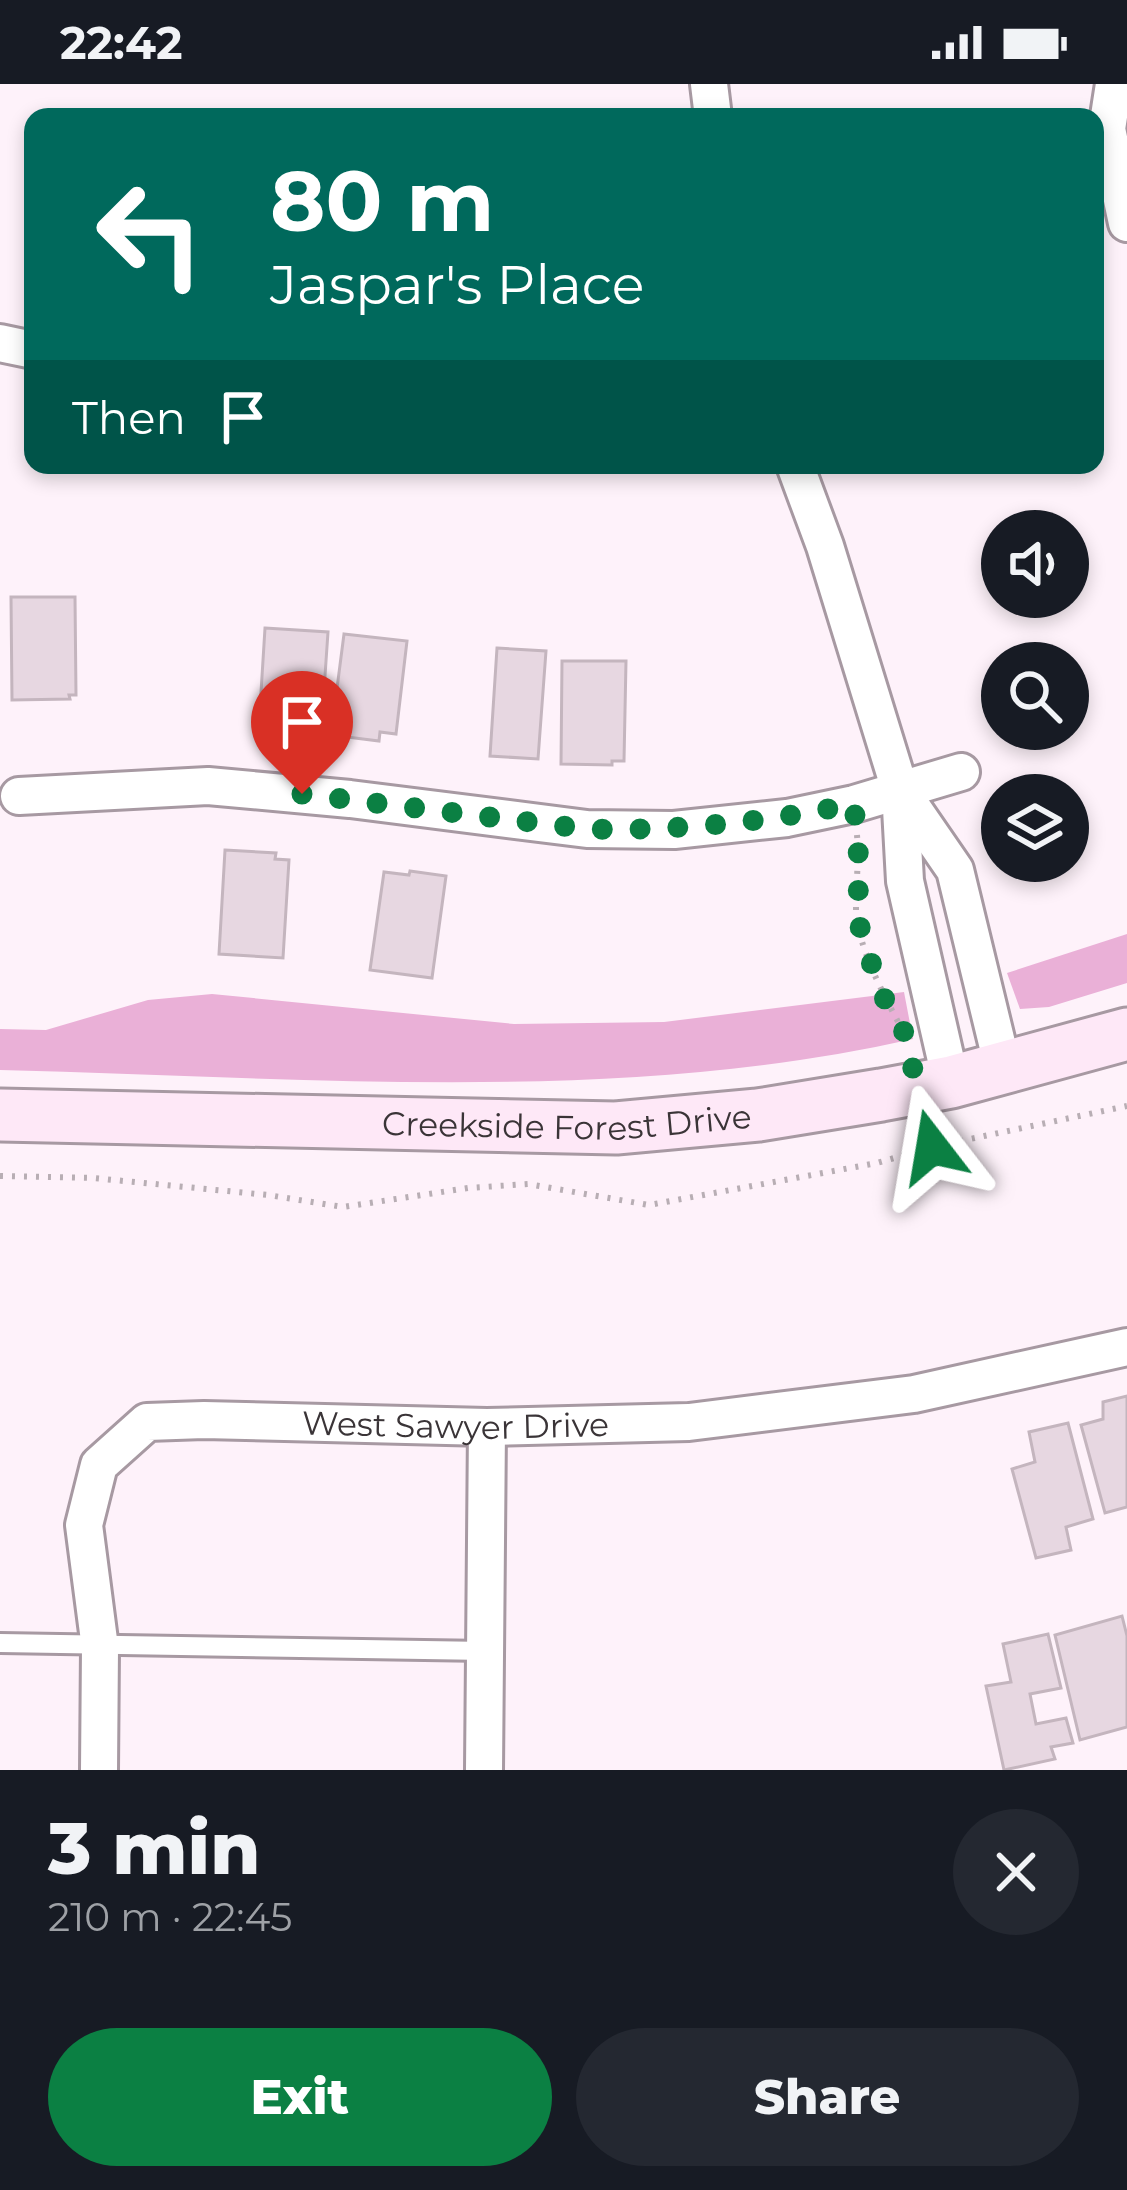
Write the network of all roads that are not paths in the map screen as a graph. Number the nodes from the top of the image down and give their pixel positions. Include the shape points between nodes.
1 (1114, 84) edge
2 (1127, 223) edge
3 (798, 474) edge
4 (961, 772) dead end
5 (900, 790) junction
6 (19, 796) dead end
7 (1127, 1034) edge
8 (1003, 1068) junction
9 (934, 1085) junction
10 (0, 1115) edge
11 (1127, 1347) edge
12 (487, 1427) junction
13 (0, 1643) edge
14 (100, 1648) junction
15 (486, 1651) junction
16 (99, 1770) edge
17 (484, 1770) edge

1 - 2 street via 1107,129
3 - 5 street
4 - 5 street
5 - 6 street via 787,818 674,830 587,829 208,786
5 - 8 street via 955,870
5 - 9 street
7 - 8 main road, Creekside Forest Drive
8 - 9 main road, Creekside Forest Drive
9 - 10 main road, Creekside Forest Drive via 758,1115 616,1128
11 - 12 street, West Sawyer Drive via 892,1397 689,1422
12 - 14 street, West Sawyer Drive via 147,1422 99,1465 85,1525
12 - 15 street
13 - 14 lane
14 - 15 lane
14 - 16 street, West Sawyer Drive
15 - 17 street

